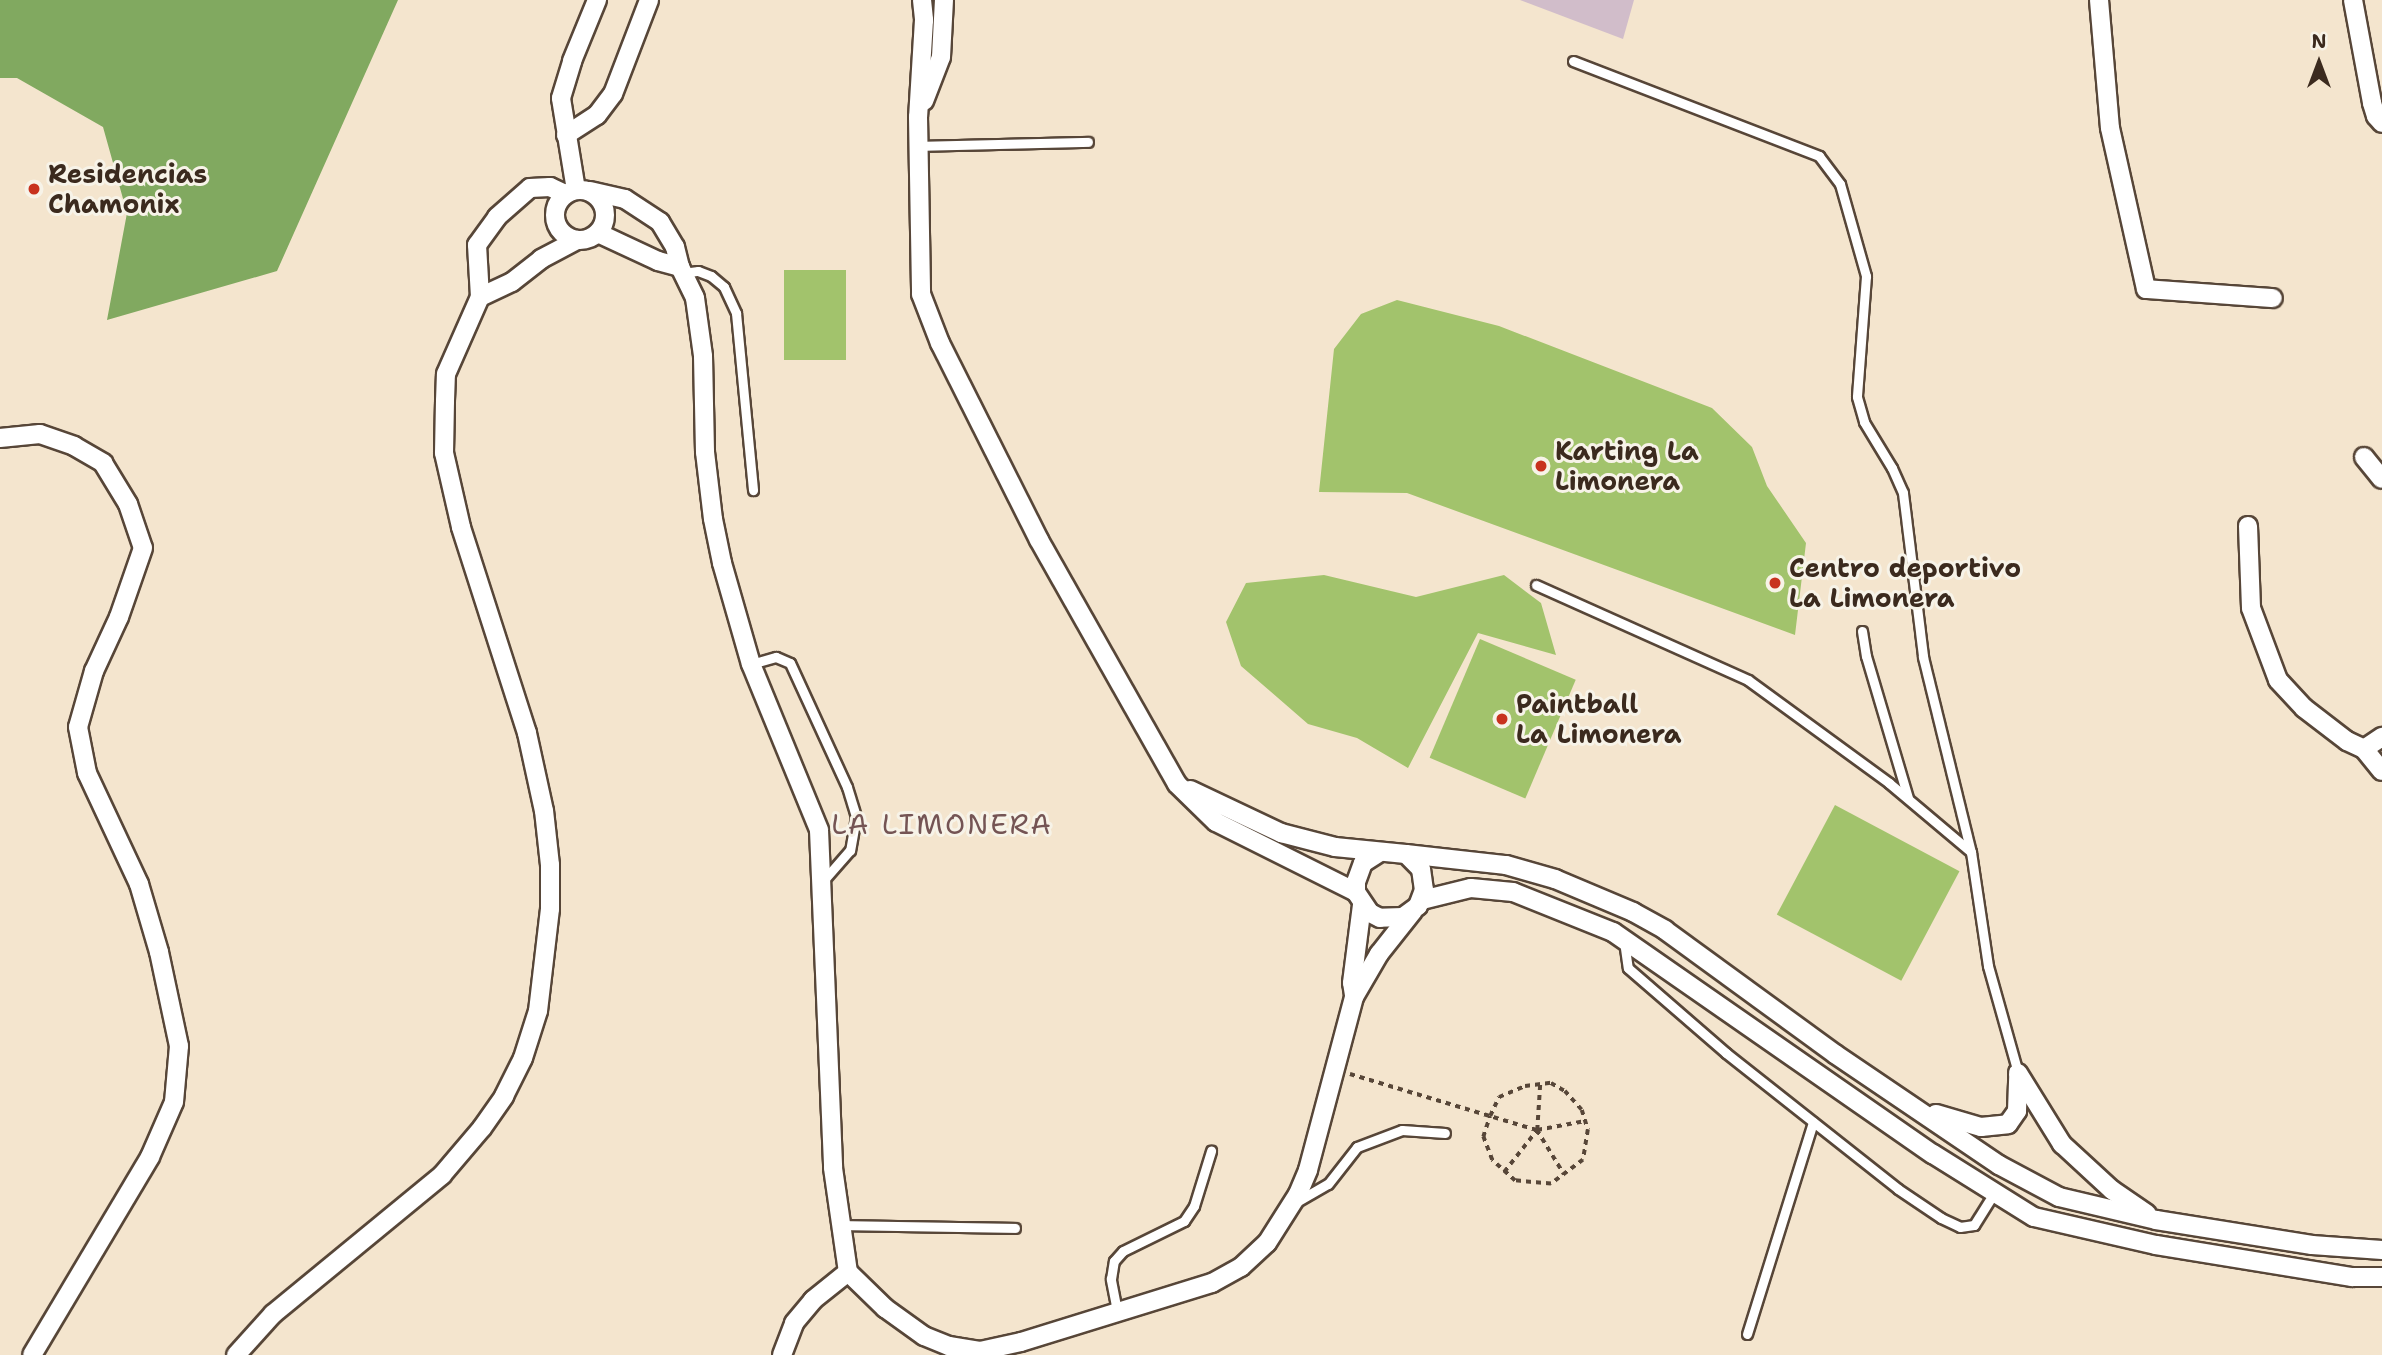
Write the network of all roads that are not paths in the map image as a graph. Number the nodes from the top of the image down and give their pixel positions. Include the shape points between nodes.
1 (597, 0) edge
2 (649, 0) edge
3 (922, 0) edge
4 (944, 0) edge
5 (2099, 0) edge
6 (2353, 0) edge
7 (1573, 61) dead end
8 (918, 117) junction
9 (2382, 124) edge
10 (566, 135) junction
11 (1088, 142) dead end
12 (919, 146) junction
13 (577, 191) junction
14 (598, 233) junction
15 (577, 240) junction
16 (681, 270) junction
17 (480, 297) junction
18 (2273, 298) dead end
19 (0, 438) edge
20 (2364, 457) dead end
21 (2382, 479) edge
22 (753, 490) dead end
23 (2248, 526) dead end
24 (1536, 585) dead end
25 (1862, 631) dead end
26 (751, 664) junction
27 (2382, 737) edge
28 (2364, 749) junction
29 (2382, 771) edge
30 (1177, 784) junction
31 (1908, 799) junction
32 (1380, 852) junction
33 (1971, 852) junction
34 (1406, 854) junction
35 (823, 881) junction
36 (1359, 898) junction
37 (1417, 905) junction
38 (1624, 939) junction
39 (1354, 997) junction
40 (2018, 1073) junction
41 (1919, 1109) junction
42 (1813, 1122) junction
43 (1445, 1133) dead end
44 (1211, 1152) dead end
45 (1994, 1194) junction
46 (1293, 1203) junction
47 (2156, 1220) junction
48 (839, 1225) junction
49 (1015, 1228) dead end
50 (2156, 1245) junction
51 (2382, 1250) edge
52 (848, 1272) junction
53 (2382, 1277) edge
54 (1117, 1311) junction
55 (1747, 1335) dead end
56 (32, 1355) edge
57 (236, 1355) edge
58 (782, 1355) edge

1 - 10 street via 561,98
2 - 10 street via 612,94 597,115
3 - 8 street
4 - 8 street via 941,57
5 - 18 street via 2110,128 2146,289
6 - 9 street via 2372,103
7 - 33 lane via 1819,156 1840,184 1866,276 1857,397 1864,422 1902,493 1923,657
8 - 12 street
10 - 13 street
11 - 12 lane
12 - 30 street via 921,294 931,323 1039,540
13 - 14 street via 602,202 605,218
13 - 15 street via 556,206 555,221 563,234
13 - 16 street via 625,200 649,213 675,247
13 - 17 street via 530,188 496,217 477,245
14 - 15 street
14 - 16 street
15 - 17 street
16 - 22 lane via 711,276 724,287 736,313
16 - 26 street via 695,299 703,356 705,452 713,519
17 - 57 street via 446,374 444,453 481,594 527,733 544,811 550,909 538,1011 523,1058 504,1096 442,1175 273,1314
19 - 56 street via 40,434 103,463 128,504 143,548 94,671 78,727 87,774 138,884 180,1046 174,1102 150,1157
20 - 21 street
23 - 28 street via 2251,608 2278,680 2304,708
24 - 31 lane via 1748,680
25 - 31 lane
26 - 35 street via 813,808
26 - 35 lane via 776,657 790,663 847,787 856,817 850,850
27 - 28 street
28 - 29 street
30 - 32 street via 1281,833 1335,847
30 - 36 street via 1216,822
31 - 33 lane
32 - 34 street
32 - 36 street via 1363,863 1356,882
33 - 40 lane via 1988,966
34 - 37 street via 1424,879
34 - 41 street via 1506,864 1633,912
35 - 48 street
36 - 37 street via 1380,918 1403,917
36 - 39 street
37 - 38 street via 1471,888 1513,892
37 - 39 street via 1379,954
38 - 42 lane via 1628,968
38 - 45 street
39 - 46 street via 1308,1170
40 - 41 street via 2017,1111 2002,1127 1981,1127
40 - 47 street via 2069,1152
41 - 47 street via 1999,1166 2059,1197
42 - 45 lane via 1898,1189 1960,1227 1974,1225
42 - 55 lane
43 - 46 lane via 1402,1130 1357,1147 1328,1184
44 - 54 lane via 1194,1206 1184,1221 1123,1251 1114,1261 1111,1279
45 - 50 street via 2034,1217
46 - 54 street via 1268,1243 1241,1267 1212,1283
47 - 50 street
47 - 51 street via 2312,1245
48 - 49 lane
48 - 52 street
50 - 53 street via 2352,1277
52 - 54 street via 901,1322 949,1346 980,1351
52 - 58 street via 813,1300 794,1323

